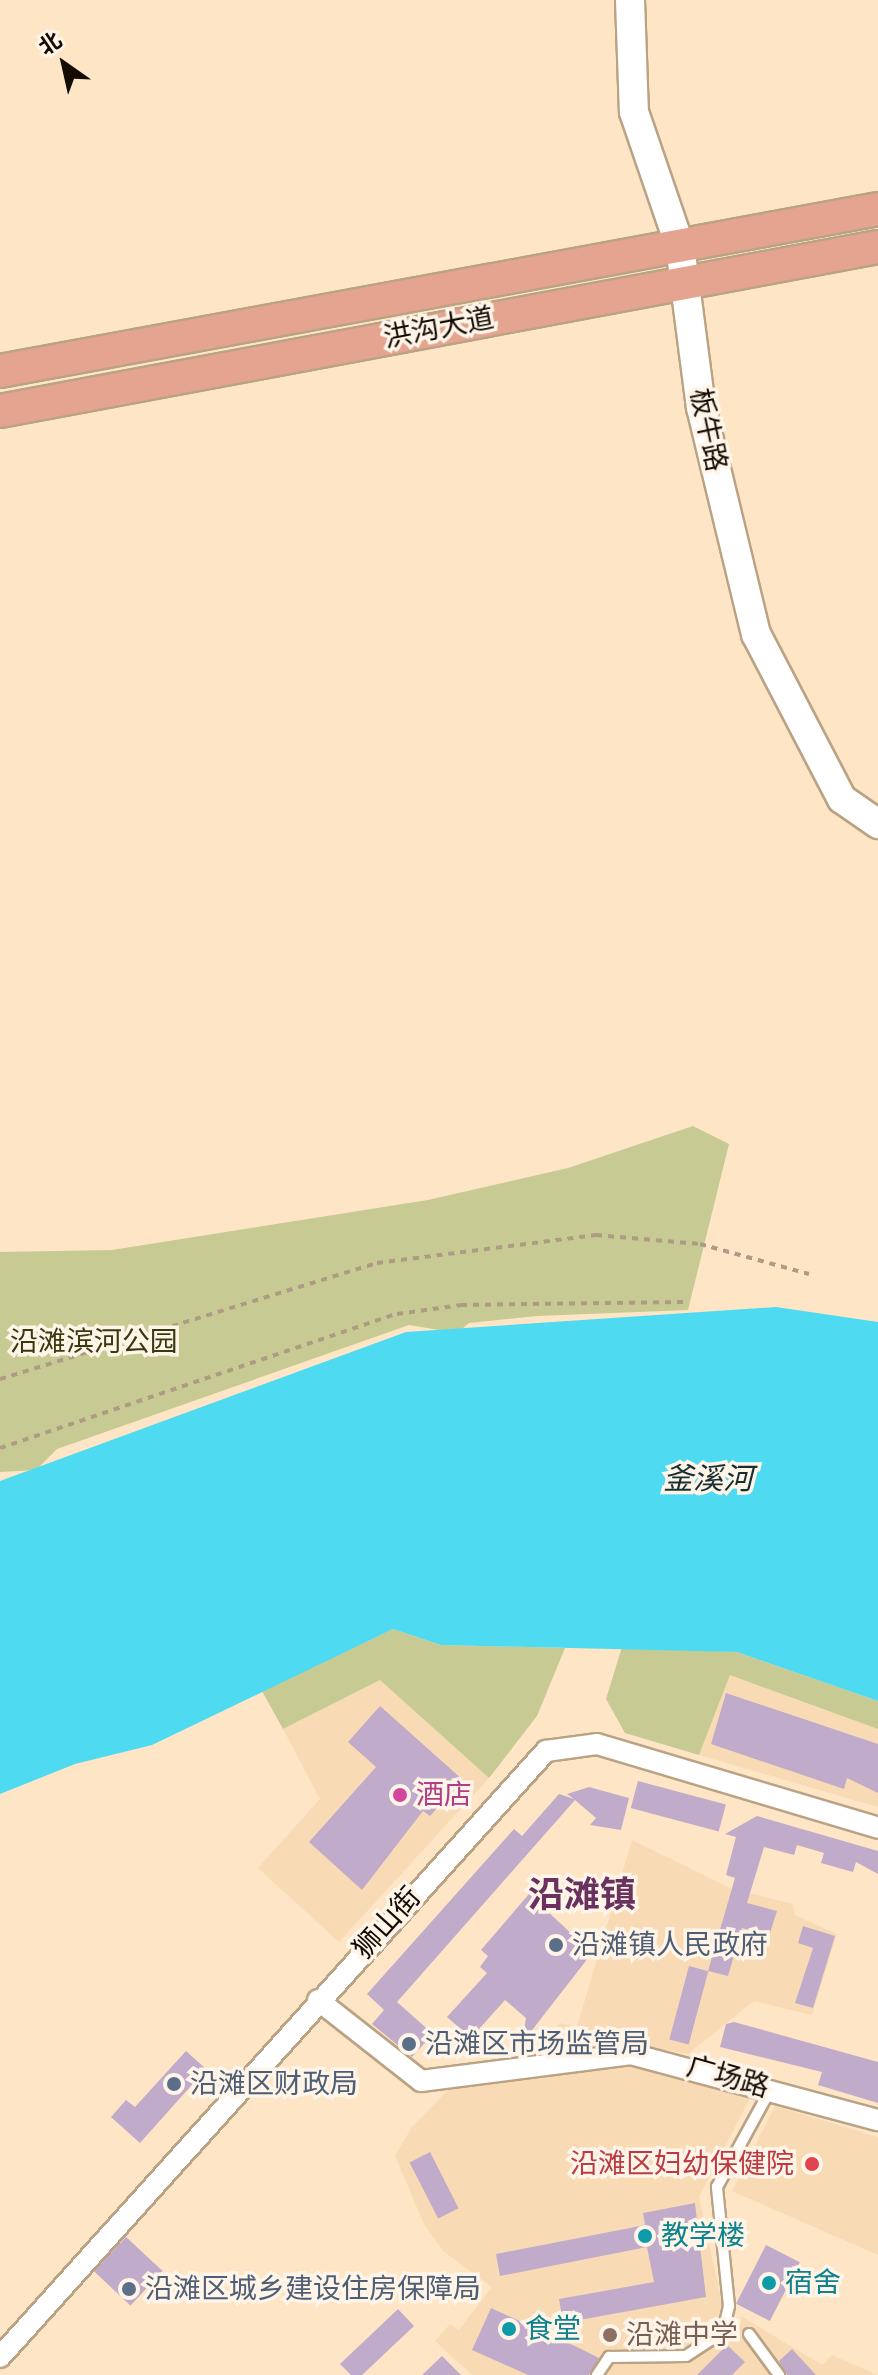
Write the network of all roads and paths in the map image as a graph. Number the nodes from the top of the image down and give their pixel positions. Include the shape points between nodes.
1 (630, 0) edge
2 (878, 209) edge
3 (680, 246) junction
4 (878, 247) edge
5 (684, 284) junction
6 (0, 371) edge
7 (0, 411) edge
8 (878, 824) edge
9 (809, 1274) dead end
10 (684, 1302) dead end
11 (0, 1379) edge
12 (0, 1448) edge
13 (878, 1828) edge
14 (318, 2000) junction
15 (770, 2090) junction
16 (878, 2120) edge
17 (749, 2334) dead end
18 (0, 2357) edge
19 (597, 2375) edge
20 (779, 2375) edge

1 - 3 main road, 板牛路 via 634,112
2 - 3 main road, 洪沟大道
3 - 5 main road, 板牛路
3 - 6 main road, 洪沟大道
4 - 5 main road, 洪沟大道
5 - 7 main road, 洪沟大道
5 - 8 main road, 板牛路 via 701,407 756,634 842,799
9 - 11 path via 700,1244 596,1235 377,1263
10 - 12 path via 461,1305 397,1314
13 - 14 street, 狮山街 via 597,1744 562,1745 533,1760
14 - 15 street, 广场路 via 421,2081 631,2054
14 - 18 street, 狮山街
15 - 16 street, 广场路
15 - 19 lane via 717,2187 729,2306 723,2332 686,2356 609,2357
17 - 20 lane

